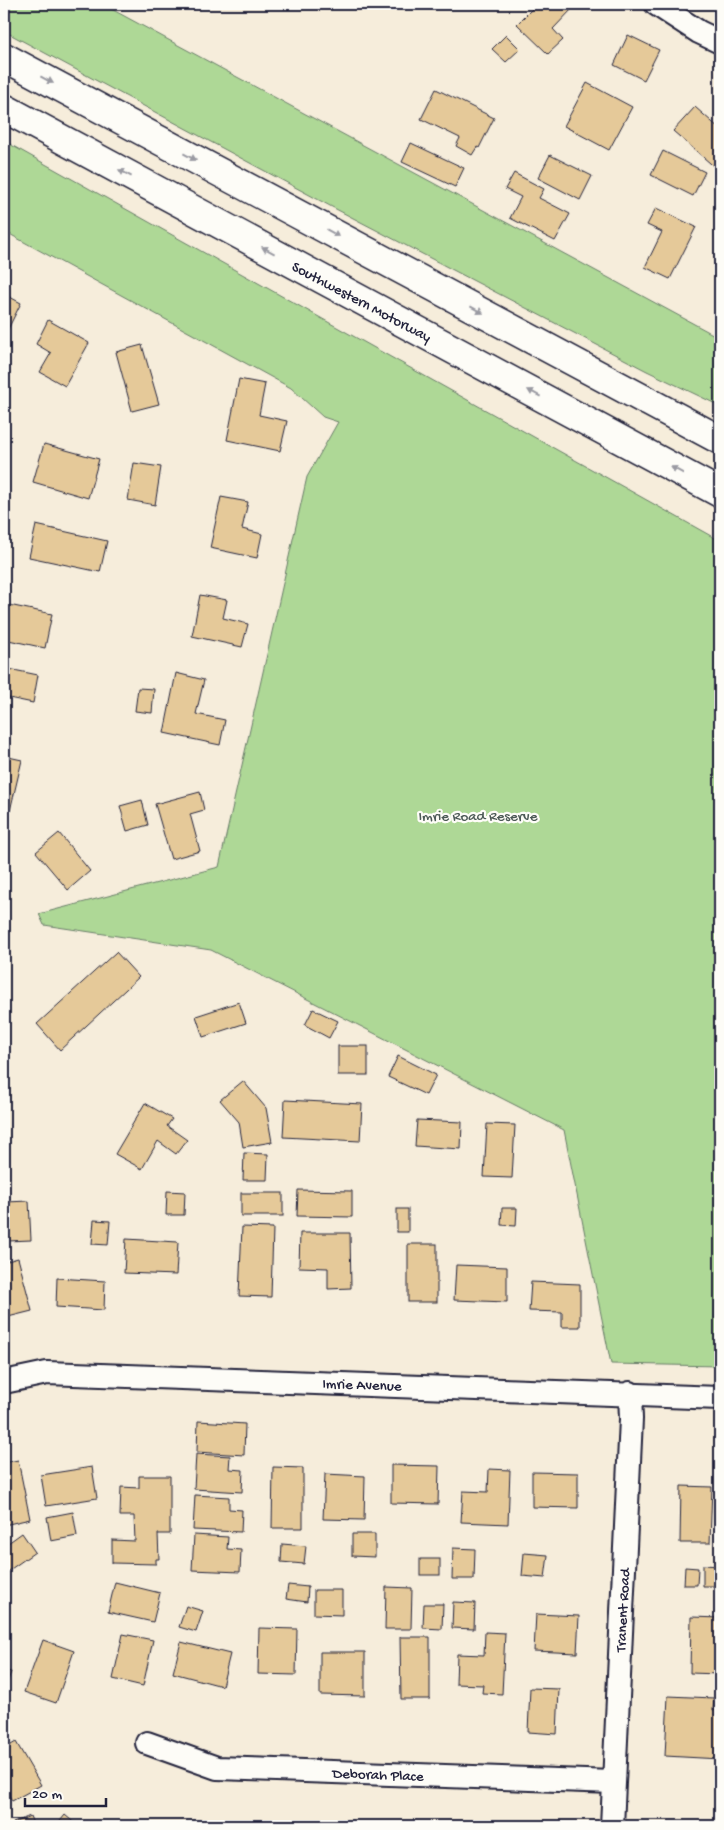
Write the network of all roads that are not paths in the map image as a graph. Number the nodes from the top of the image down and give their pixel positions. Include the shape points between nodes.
1 (656, 4) edge
2 (720, 42) edge
3 (4, 57) edge
4 (4, 108) edge
5 (719, 439) edge
6 (720, 493) edge
7 (4, 1382) edge
8 (630, 1393) junction
9 (720, 1398) edge
10 (147, 1743) dead end
11 (614, 1782) junction
12 (612, 1826) edge

1 - 2 street
3 -> 5 highway
6 -> 4 highway, Southwestern Motorway
7 - 8 street, Imrie Avenue via 47,1373
8 - 9 street, Imrie Avenue
8 - 11 street, Tranent Road
10 - 11 street, Deborah Place via 217,1768
11 - 12 street, Tranent Road

